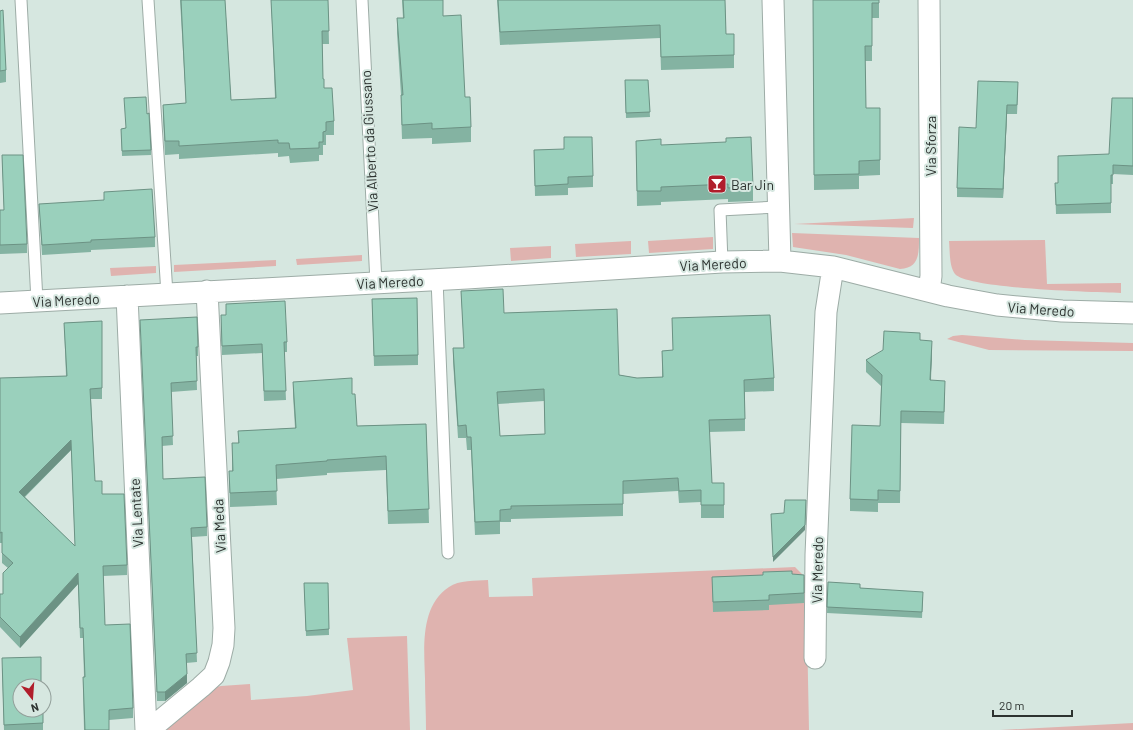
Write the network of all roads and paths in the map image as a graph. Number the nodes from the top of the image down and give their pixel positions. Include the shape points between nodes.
1 (21, 0) edge
2 (148, 0) edge
3 (362, 0) edge
4 (773, 0) edge
5 (929, 0) edge
6 (779, 207) junction
7 (780, 261) junction
8 (722, 262) junction
9 (833, 267) junction
10 (437, 279) junction
11 (376, 283) junction
12 (929, 291) junction
13 (207, 292) junction
14 (167, 294) junction
15 (127, 296) junction
16 (37, 301) junction
17 (0, 304) edge
18 (1133, 313) edge
19 (448, 553) dead end
20 (815, 658) dead end
21 (146, 730) edge
22 (150, 730) edge

1 - 16 lane
2 - 14 lane
3 - 11 lane, Via Alberto da Giussano
4 - 6 street
5 - 12 street, Via Sforza
6 - 7 street
6 - 8 lane via 720,210
7 - 8 street, Via Meredo
7 - 9 street, Via Meredo
8 - 10 street, Via Meredo
9 - 12 street, Via Meredo
9 - 20 street, Via Meredo via 826,312 816,555
10 - 11 street, Via Meredo
10 - 19 lane
11 - 13 street, Via Meredo
12 - 18 street, Via Meredo via 972,301 1021,308
13 - 14 street, Via Meredo
13 - 22 street, Via Meda via 223,645 214,675
14 - 15 street, Via Meredo
15 - 16 street, Via Meredo
15 - 21 street, Via Lentate
16 - 17 street, Via Meredo

